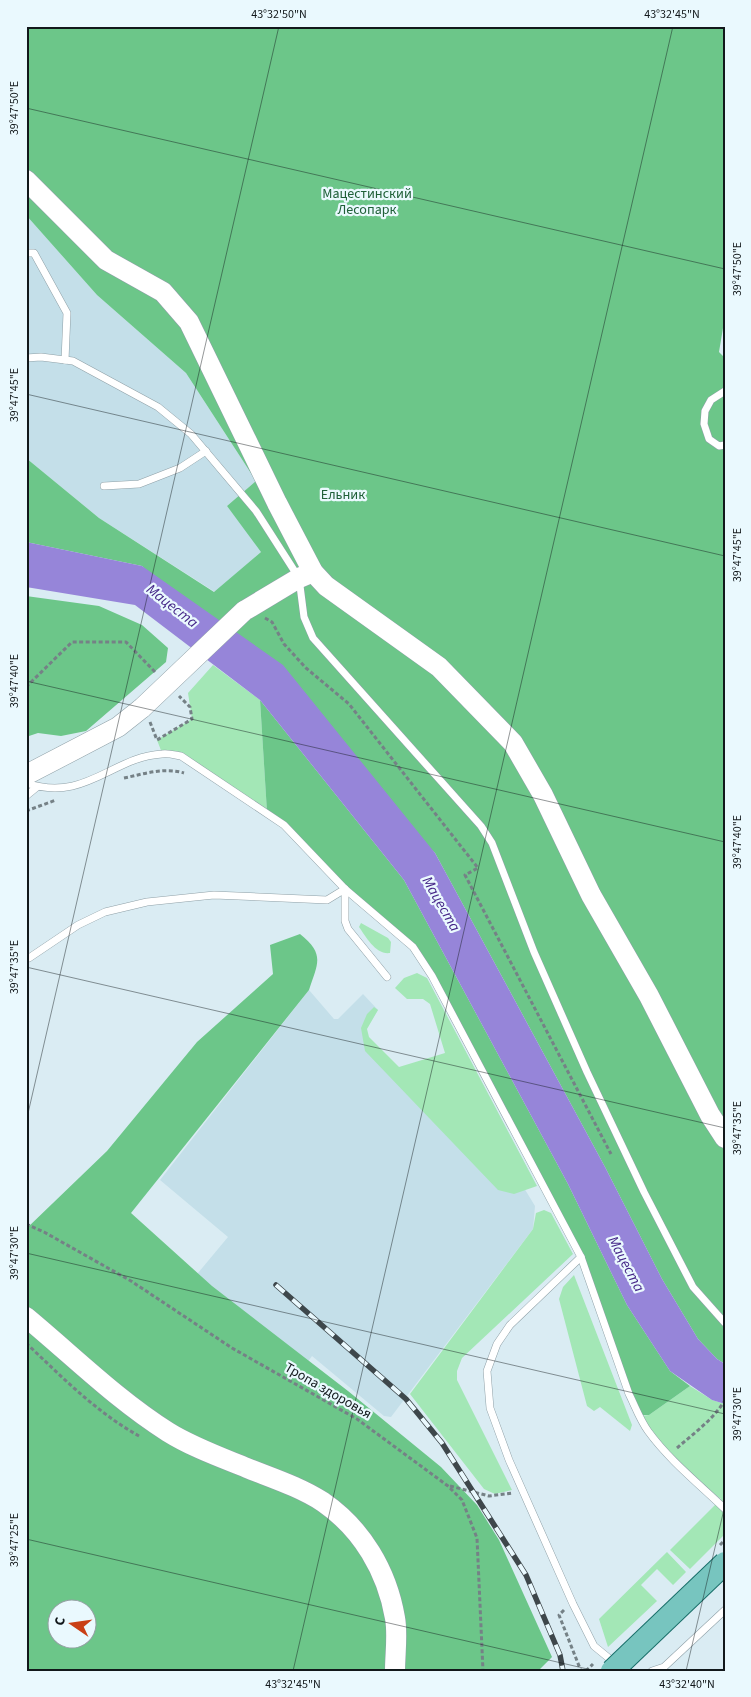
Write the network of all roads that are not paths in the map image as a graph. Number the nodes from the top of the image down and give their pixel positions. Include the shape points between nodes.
1 (26, 180) edge
2 (26, 253) edge
3 (26, 358) edge
4 (65, 360) junction
5 (725, 391) edge
6 (725, 445) edge
7 (206, 450) junction
8 (104, 486) dead end
9 (306, 575) junction
10 (32, 781) edge
11 (26, 783) edge
12 (26, 796) edge
13 (345, 889) junction
14 (29, 958) dead end
15 (388, 977) dead end
16 (725, 1138) edge
17 (581, 1256) junction
18 (26, 1317) edge
19 (725, 1323) edge
20 (725, 1508) edge
21 (725, 1563) edge
22 (725, 1610) edge
23 (624, 1670) edge
24 (395, 1671) edge
25 (612, 1671) edge
26 (652, 1671) edge

1 - 9 street via 106,260 164,292 189,322
2 - 4 lane via 34,253 67,313
3 - 4 lane
4 - 7 lane via 73,361 158,407
5 - 6 lane via 711,400 705,411 704,424 709,439 719,446
7 - 8 lane via 180,468 138,484
7 - 9 lane
9 - 10 street, bridge via 251,615 145,713
9 - 16 street via 440,667 513,743 543,795 591,895
9 - 19 lane via 304,617 313,638 481,826 492,843 537,960 644,1192 693,1287
10 - 11 lane
10 - 12 lane
10 - 13 lane via 62,789 162,753 181,756 284,825
13 - 14 lane via 327,900 214,895 147,902 105,912 78,925
13 - 15 lane via 348,929
13 - 17 lane via 413,947 432,976
17 - 20 lane via 629,1394 649,1432
17 - 23 lane via 510,1325 497,1344 487,1371 490,1408 516,1474 594,1646
18 - 24 street via 122,1400 169,1432 198,1448 322,1501 349,1523 371,1552 386,1582 395,1619
21 - 25 main road, bridge
22 - 26 lane via 664,1667

